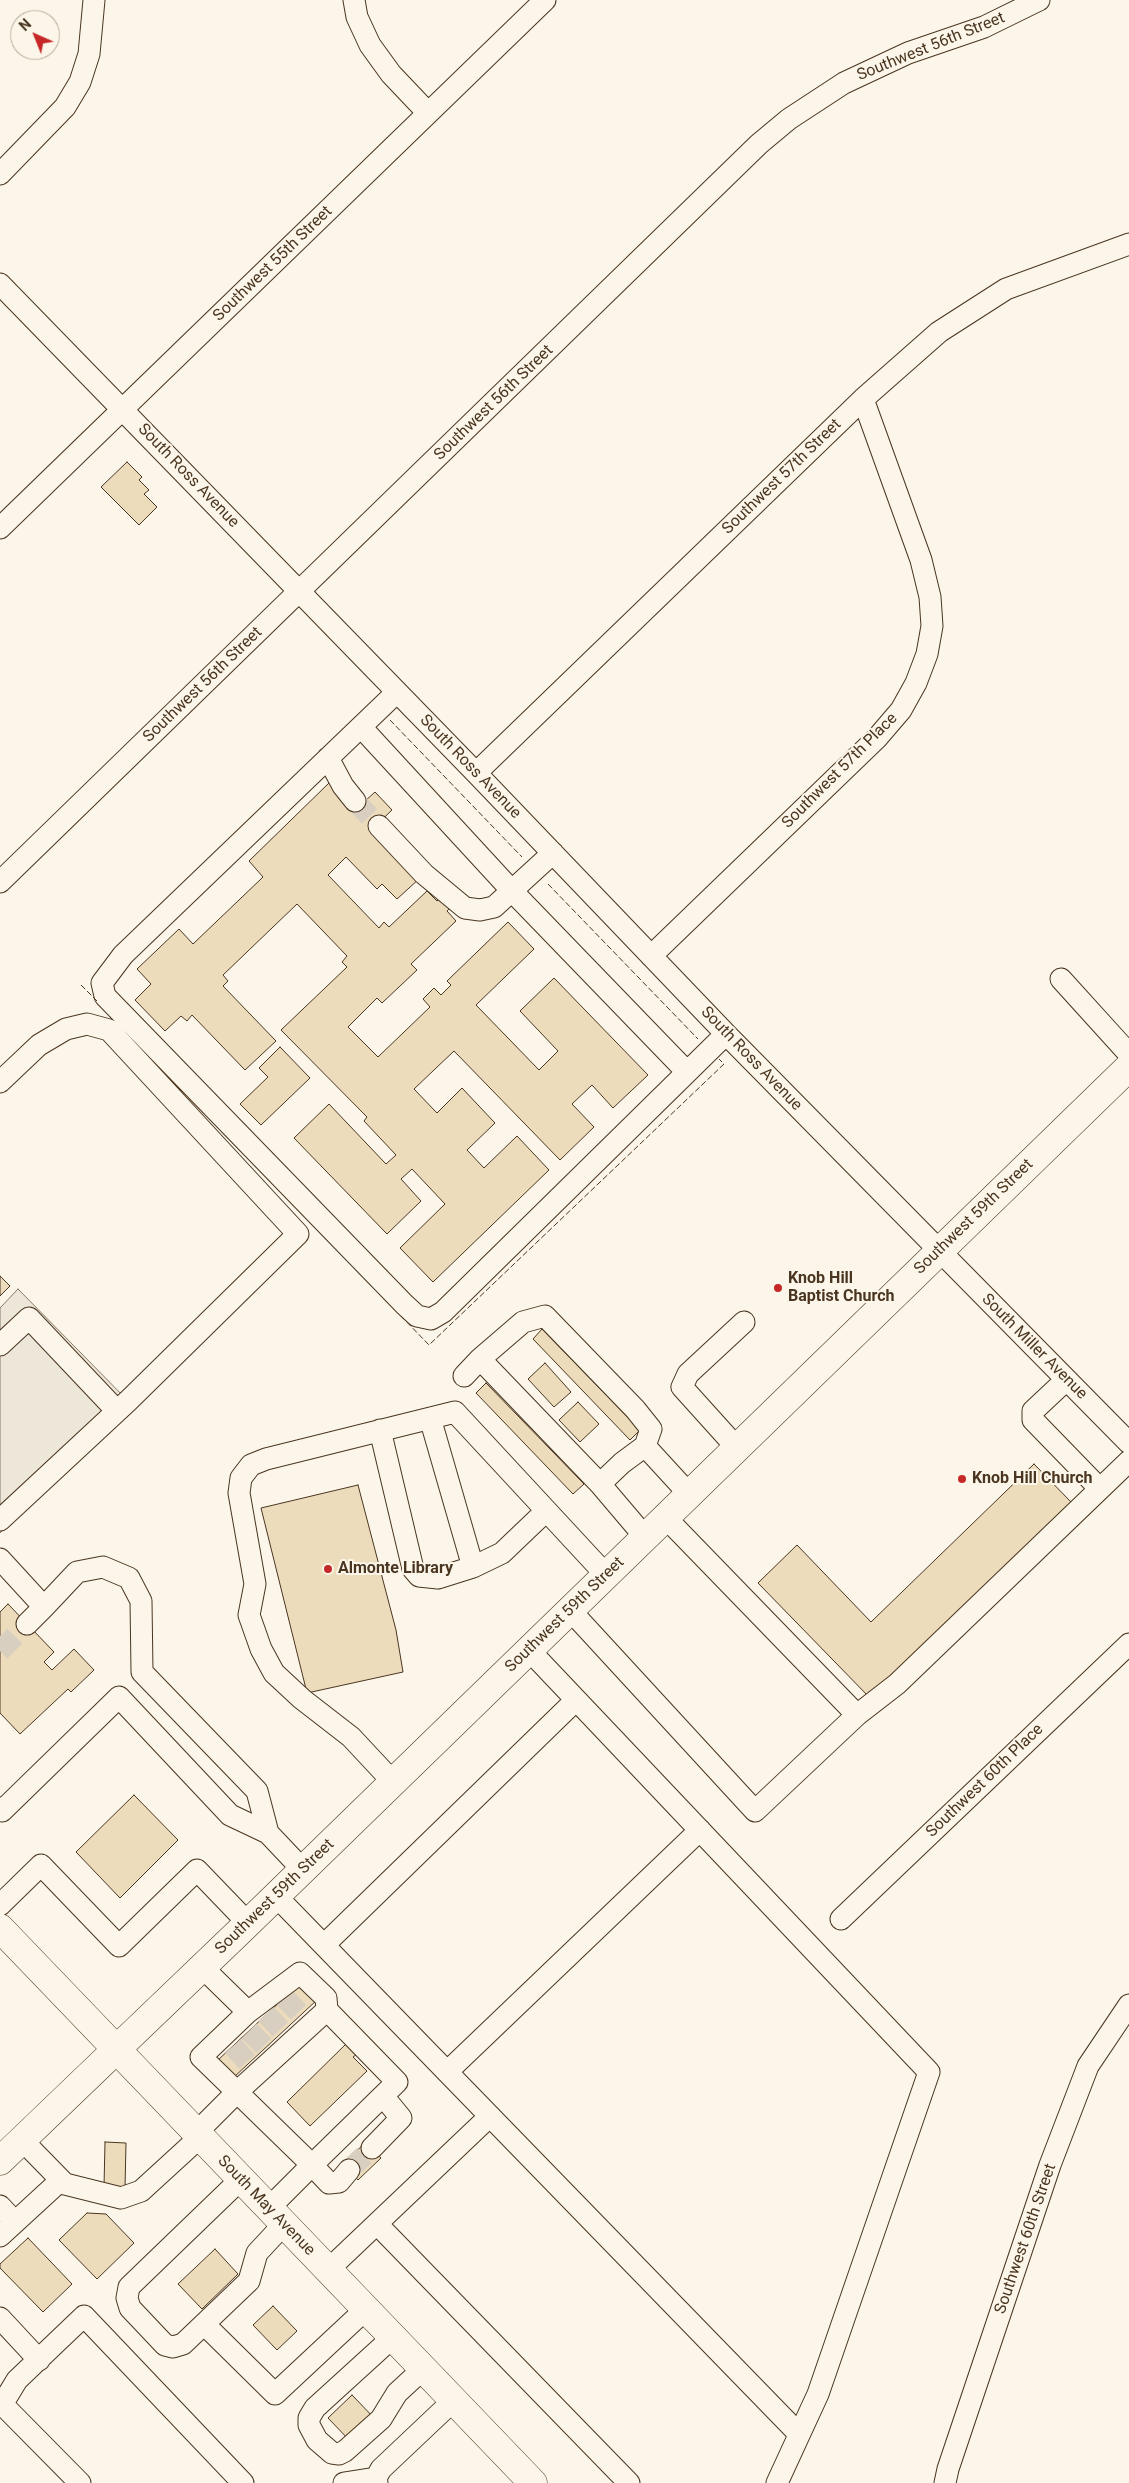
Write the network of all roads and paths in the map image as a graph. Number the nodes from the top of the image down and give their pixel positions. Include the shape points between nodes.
1 (94, 0) edge
2 (354, 0) edge
3 (545, 0) edge
4 (1040, 0) edge
5 (428, 113) junction
6 (0, 174) edge
7 (1129, 244) edge
8 (0, 284) edge
9 (862, 399) junction
10 (123, 409) junction
11 (0, 528) edge
12 (299, 592) junction
13 (397, 692) junction
14 (361, 727) junction
15 (328, 758) junction
16 (476, 774) junction
17 (355, 801) tunnel mouth
18 (379, 826) tunnel mouth
19 (553, 853) junction
20 (0, 882) edge
21 (513, 892) junction
22 (651, 956) junction
23 (1061, 979) dead end
24 (726, 1034) junction
25 (1129, 1054) edge
26 (1129, 1067) edge
27 (687, 1072) junction
28 (0, 1082) edge
29 (939, 1251) junction
30 (744, 1322) dead end
31 (0, 1345) edge
32 (480, 1360) junction
33 (464, 1376) dead end
34 (1066, 1380) junction
35 (117, 1411) junction
36 (430, 1418) junction
37 (380, 1430) junction
38 (1129, 1443) edge
39 (645, 1446) junction
40 (736, 1448) junction
41 (1129, 1461) edge
42 (600, 1484) junction
43 (1100, 1489) junction
44 (689, 1494) junction
45 (546, 1511) junction
46 (665, 1517) junction
47 (0, 1520) edge
48 (645, 1537) junction
49 (0, 1558) edge
50 (473, 1567) junction
51 (607, 1576) junction
52 (44, 1607) junction
53 (570, 1610) junction
54 (27, 1624) tunnel mouth
55 (1129, 1644) edge
56 (529, 1650) junction
57 (142, 1672) junction
58 (119, 1697) junction
59 (576, 1700) junction
60 (858, 1715) junction
61 (393, 1782) junction
62 (0, 1808) edge
63 (700, 1830) junction
64 (268, 1833) junction
65 (303, 1870) junction
66 (276, 1896) junction
67 (0, 1905) edge
68 (841, 1918) dead end
69 (248, 1923) junction
70 (0, 1928) edge
71 (324, 1946) junction
72 (202, 1967) junction
73 (1129, 2005) edge
74 (327, 2010) junction
75 (245, 2024) junction
76 (117, 2049) junction
77 (447, 2072) junction
78 (237, 2092) junction
79 (383, 2096) junction
80 (490, 2116) junction
81 (198, 2135) junction
82 (22, 2140) junction
83 (372, 2148) tunnel mouth
84 (0, 2161) edge
85 (312, 2165) junction
86 (349, 2170) tunnel mouth
87 (61, 2180) junction
88 (240, 2180) junction
89 (0, 2206) edge
90 (276, 2216) junction
91 (377, 2224) junction
92 (8, 2230) edge
93 (328, 2270) junction
94 (366, 2309) junction
95 (0, 2318) edge
96 (204, 2324) junction
97 (393, 2337) junction
98 (39, 2360) junction
99 (423, 2368) junction
100 (1, 2397) edge
101 (454, 2400) junction
102 (799, 2434) junction
103 (376, 2480) edge
104 (80, 2483) edge
105 (244, 2483) edge
106 (344, 2483) edge
107 (533, 2483) edge
108 (629, 2483) edge
109 (776, 2483) edge
110 (945, 2483) edge

1 - 6 street via 89,54 80,82 65,107
2 - 5 street via 357,16 370,45 391,74
3 - 5 street, Southwest 55th Street
4 - 12 street, Southwest 56th Street via 984,27 877,66 844,83 789,120 759,144
5 - 10 street, Southwest 55th Street
7 - 9 street, Southwest 57th Street via 1006,289 976,306 939,332
8 - 10 street, South Ross Avenue
9 - 16 street, Southwest 57th Street
9 - 22 street, Southwest 57th Place via 921,560 930,597 932,626 927,654 901,710 877,738
10 - 11 street, Southwest 55th Street
10 - 12 street, South Ross Avenue
12 - 13 street, South Ross Avenue
12 - 20 street, Southwest 56th Street
13 - 14 street
13 - 16 street, South Ross Avenue
14 - 15 street
14 - 21 street
15 - 17 street via 342,786
15 - 27 street via 123,955 102,983 105,996 417,1316 431,1319 443,1312
16 - 19 street, South Ross Avenue
18 - 21 street via 424,874 465,908 480,910 494,907
19 - 21 street
19 - 22 street, South Ross Avenue
21 - 27 street
22 - 24 street, South Ross Avenue
23 - 25 street
24 - 27 street
24 - 29 street, South Ross Avenue
26 - 29 main road, Southwest 59th Street
28 - 35 street via 39,1045 66,1029 87,1024 109,1030 298,1234
29 - 34 street, South Miller Avenue
29 - 40 main road, Southwest 59th Street
30 - 40 street via 688,1374 682,1388
31 - 35 street via 29,1318
32 - 33 street
32 - 39 street via 523,1322 545,1316 651,1429
32 - 42 street
34 - 38 street, South Miller Avenue
34 - 43 street via 1033,1411 1033,1420
35 - 47 street
36 - 37 street
36 - 45 street via 455,1412
36 - 50 street
37 - 50 street via 413,1569 419,1576 432,1579
37 - 61 street via 251,1465 240,1478 239,1494 255,1584 249,1615 261,1649 274,1673 350,1737
39 - 42 street
39 - 44 street
40 - 44 main road, Southwest 59th Street
41 - 43 street
42 - 48 street
43 - 60 street via 897,1684
44 - 46 main road, Southwest 59th Street
45 - 50 street via 502,1553
45 - 51 street
46 - 48 main road, Southwest 59th Street
46 - 60 street
48 - 51 main road, Southwest 59th Street
49 - 52 street
51 - 53 main road, Southwest 59th Street
52 - 54 street
52 - 57 street via 77,1572 103,1567 129,1578 141,1601
53 - 56 main road, Southwest 59th Street
53 - 60 street via 755,1811
55 - 68 street, Southwest 60th Place
56 - 59 street
56 - 61 main road, Southwest 59th Street
57 - 58 street
57 - 64 street via 257,1791
58 - 62 street via 2,1811
58 - 64 street via 230,1815
59 - 63 street
59 - 71 street
61 - 65 main road, Southwest 59th Street
63 - 77 street
63 - 102 street via 929,2072 818,2394
64 - 65 street
65 - 66 main road, Southwest 59th Street
66 - 69 main road, Southwest 59th Street
66 - 71 street
67 - 69 street via 41,1865 119,1946 197,1870
69 - 72 main road, Southwest 59th Street
70 - 76 main road, South May Avenue
71 - 77 street
72 - 75 street
72 - 76 main road, Southwest 59th Street
73 - 110 street, Southwest 60th Street via 1088,2066 1057,2147
74 - 75 street via 326,1998 300,1973
74 - 78 street via 306,2020 254,2069
74 - 79 street via 397,2082
75 - 78 street via 201,2057
76 - 81 main road, South May Avenue
76 - 82 main road, Southwest 59th Street
77 - 80 street
78 - 81 street
78 - 85 street
79 - 83 street via 401,2118
79 - 85 street
80 - 91 street
80 - 102 street
81 - 87 street via 141,2191 121,2198 64,2184
81 - 88 main road, South May Avenue
82 - 84 main road, Southwest 59th Street
82 - 87 street
85 - 86 street via 328,2183 339,2182
85 - 90 street
87 - 92 street
88 - 90 main road, South May Avenue
88 - 96 street via 130,2287 127,2298 130,2308 165,2345 183,2344
89 - 92 street
90 - 93 main road, South May Avenue
90 - 96 street via 257,2253 249,2281
91 - 93 street
91 - 108 street
93 - 94 main road, South May Avenue
94 - 96 street via 275,2394
94 - 97 main road, South May Avenue
95 - 98 street
97 - 99 main road, South May Avenue
97 - 99 street via 315,2408 309,2425 317,2440 332,2453 345,2451 381,2419 397,2392
98 - 100 street
98 - 105 street via 84,2316
99 - 101 main road, South May Avenue
100 - 104 street
101 - 103 street via 381,2469
101 - 107 main road, South May Avenue
102 - 109 street
103 - 106 street

